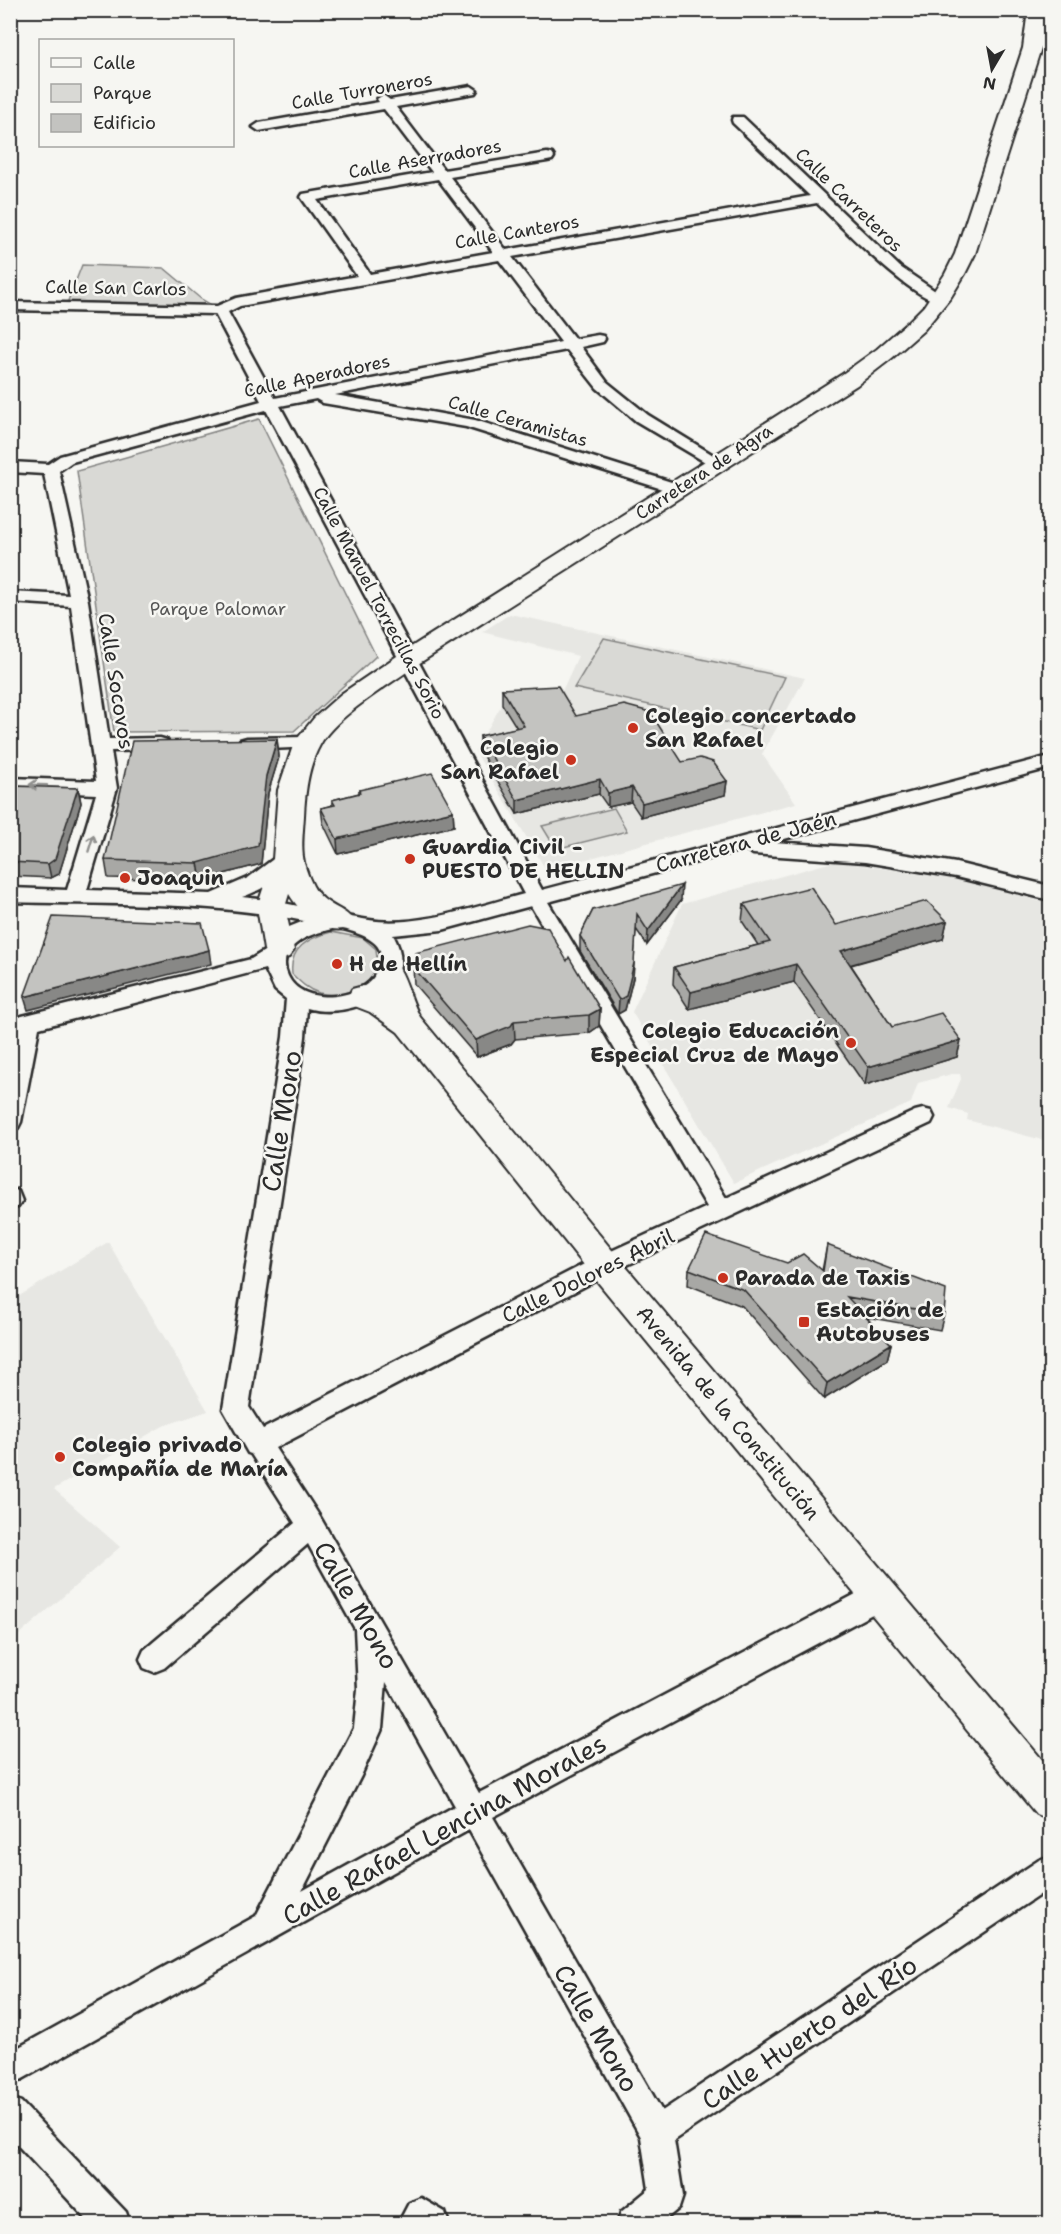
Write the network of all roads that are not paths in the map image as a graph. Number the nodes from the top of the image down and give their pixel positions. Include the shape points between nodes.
1 (1036, 10) edge
2 (471, 90) dead end
3 (385, 102) junction
4 (738, 120) dead end
5 (259, 127) dead end
6 (547, 157) dead end
7 (439, 175) junction
8 (821, 198) junction
9 (502, 254) junction
10 (366, 279) junction
11 (940, 299) junction
12 (10, 306) edge
13 (220, 309) junction
14 (598, 339) dead end
15 (569, 345) junction
16 (309, 396) junction
17 (272, 403) junction
18 (717, 464) junction
19 (10, 467) edge
20 (51, 469) junction
21 (678, 489) junction
22 (10, 597) edge
23 (79, 601) junction
24 (409, 659) junction
25 (307, 743) junction
26 (181, 744) edge
27 (227, 744) edge
28 (101, 745) junction
29 (1050, 762) edge
30 (10, 784) edge
31 (107, 788) junction
32 (732, 846) junction
33 (287, 859) junction
34 (1050, 893) edge
35 (10, 895) edge
36 (75, 898) junction
37 (536, 898) junction
38 (214, 902) junction
39 (271, 907) junction
40 (332, 920) junction
41 (442, 923) junction
42 (369, 928) junction
43 (277, 954) junction
44 (390, 963) junction
45 (297, 997) junction
46 (363, 997) junction
47 (332, 1004) junction
48 (408, 1024) junction
49 (20, 1025) edge
50 (294, 1037) junction
51 (923, 1117) dead end
52 (10, 1122) edge
53 (721, 1211) junction
54 (604, 1266) junction
55 (257, 1445) junction
56 (311, 1525) junction
57 (881, 1595) junction
58 (367, 1624) junction
59 (154, 1659) dead end
60 (1050, 1800) edge
61 (474, 1811) junction
62 (1050, 1871) edge
63 (267, 1926) junction
64 (10, 2070) edge
65 (10, 2113) edge
66 (657, 2133) junction
67 (114, 2223) edge
68 (414, 2223) edge
69 (433, 2223) edge
70 (633, 2223) edge

1 - 11 street, Carretera de Agra via 1032,48 965,254
2 - 3 street, Calle Turroneros
3 - 5 street, Calle Turroneros
3 - 7 street
4 - 8 street, Calle Carreteros
6 - 7 street, Calle Aserradores
7 - 9 street
7 - 10 street, Calle Aserradores via 308,197
8 - 9 street, Calle Canteros
8 - 11 street, Calle Carreteros via 895,270
9 - 10 street, Calle Canteros
9 - 15 street
10 - 13 street, Calle Canteros via 236,302
11 - 18 street, Carretera de Agra via 922,323 883,357
12 - 13 street, Calle San Carlos
13 - 17 street, Calle Manuel Torrecillas Sorio
14 - 15 street, Calle Aperadores
15 - 16 street, Calle Aperadores
15 - 18 street via 602,385 642,418
16 - 17 street, Calle Aperadores
16 - 21 street, Calle Ceramistas via 469,423
17 - 20 street, Calle Aperadores via 66,459
17 - 24 street, Calle Manuel Torrecillas Sorio
18 - 21 street, Carretera de Agra
19 - 20 street
20 - 23 street, Calle Socovos
21 - 24 street, Carretera de Agra
22 - 23 street
23 - 28 street, Calle Socovos
24 - 25 street, Carretera de Agra via 350,700
24 - 37 street, Calle Manuel Torrecillas Sorio
25 - 27 street
25 - 33 street, Carretera de Agra via 292,790
26 - 28 street
28 - 31 street, Calle Socovos
29 - 32 street, Carretera de Jaén
31 -> 30 street
36 -> 31 street, Calle Socovos
32 - 34 street via 865,855 956,870
32 - 37 street, Carretera de Jaén
33 - 38 street via 247,889
33 - 39 street, Carretera de Agra
33 - 40 street, Carretera de Agra via 302,895
35 - 36 street
36 - 38 street
37 - 41 street, Carretera de Jaén
37 - 53 street, Calle Manuel Torrecillas Sorio
38 - 39 street
38 - 43 street via 257,920
39 - 40 street
39 - 43 street, Carretera de Agra
40 - 42 street
40 - 43 street via 292,934
41 - 42 street, Carretera de Jaén
41 - 44 street, Carretera de Jaén
42 - 44 street via 379,934
43 - 45 street via 285,988
43 - 49 street via 266,972 236,971
44 - 46 street via 374,991
44 - 48 street, Avenida de la Constitución via 395,999
45 - 47 street
45 - 50 street, Calle Mono
46 - 47 street
46 - 48 street, Avenida de la Constitución via 381,1004
47 - 50 street, Calle Mono
48 - 54 street, Avenida de la Constitución
49 - 52 street
50 - 55 street, Calle Mono via 236,1409
51 - 53 street, Calle Dolores Abril
53 - 54 street, Calle Dolores Abril
54 - 55 street, Calle Dolores Abril
54 - 57 street, Avenida de la Constitución
55 - 56 street, Calle Mono
56 - 58 street, Calle Mono
56 - 59 street
57 - 60 street, Avenida de la Constitución
57 - 61 street, Calle Rafael Lencina Morales
58 - 61 street, Calle Mono
58 - 63 street via 372,1689 368,1729
61 - 63 street, Calle Rafael Lencina Morales
61 - 66 street, Calle Mono
62 - 66 street, Calle Huerto del Río
63 - 64 street, Calle Rafael Lencina Morales
65 - 67 street
66 - 70 street via 667,2196
68 - 69 street via 421,2215

